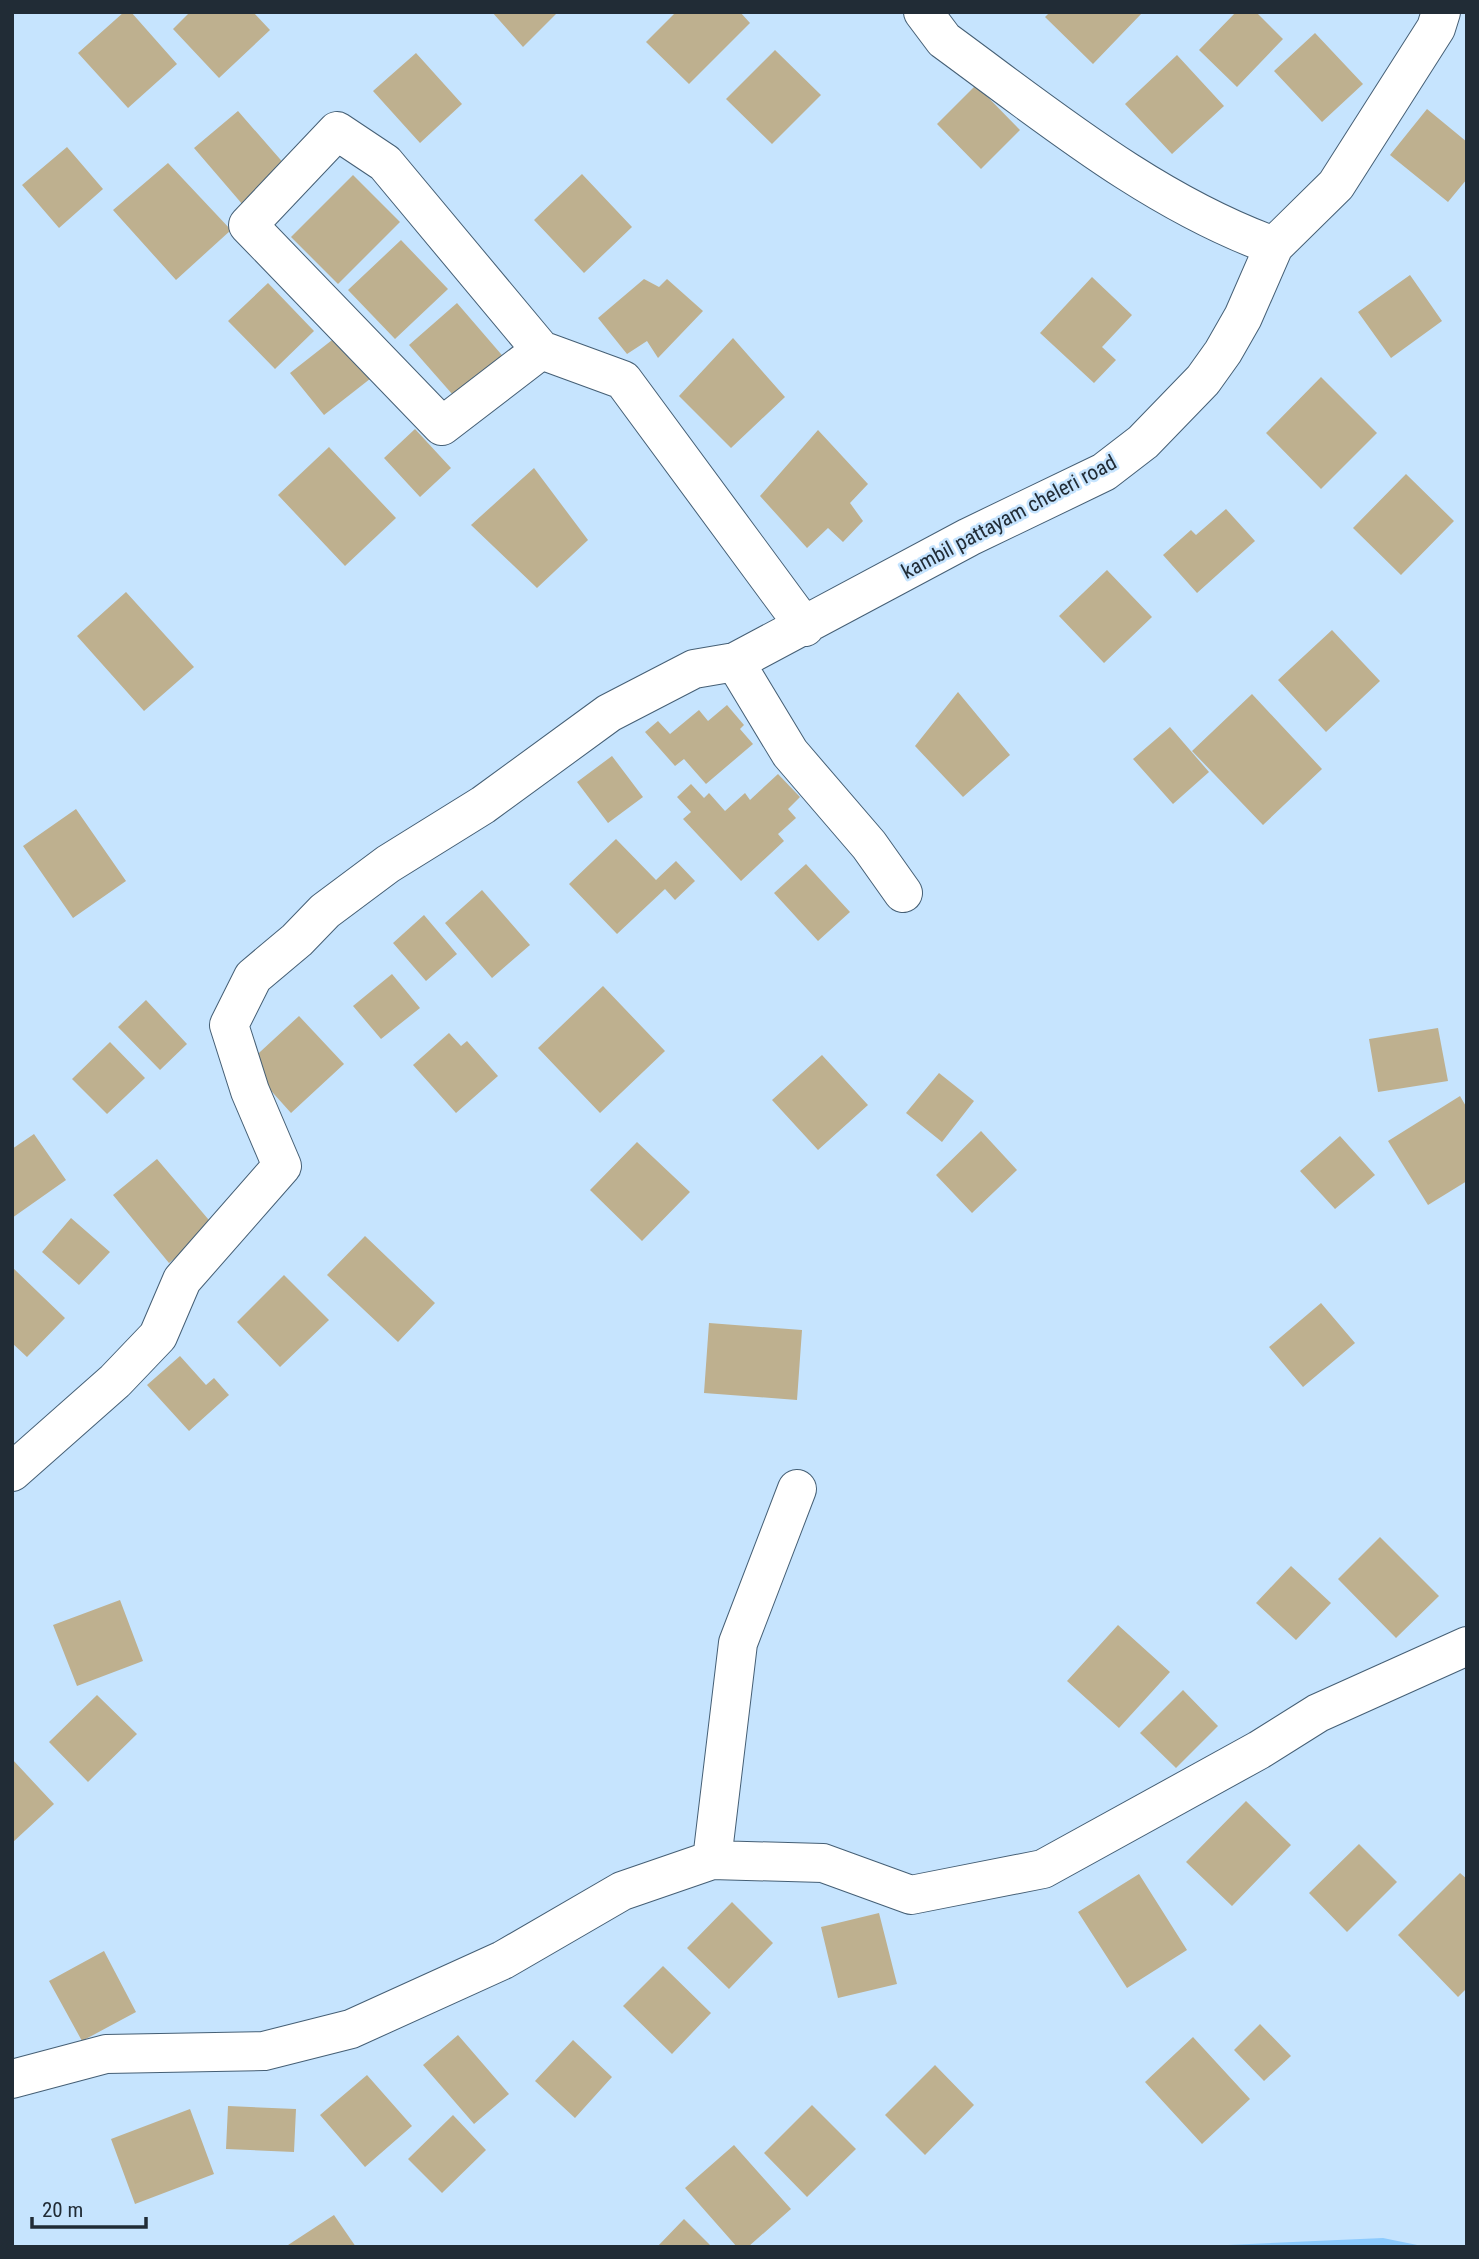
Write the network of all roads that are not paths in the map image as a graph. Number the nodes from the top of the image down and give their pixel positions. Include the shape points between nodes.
1 (923, 12) edge
2 (1441, 12) edge
3 (1273, 246) junction
4 (541, 350) junction
5 (805, 626) junction
6 (735, 662) junction
7 (903, 893) dead end
8 (12, 1472) edge
9 (797, 1489) dead end
10 (1467, 1646) edge
11 (712, 1860) junction
12 (12, 2079) edge

1 - 3 street via 944,40 1123,169 1225,229
2 - 3 street via 1436,28 1336,184
3 - 5 street, kambil pattayam cheleri road via 1223,352 1196,388 1143,442 1104,471
4 - 4 street via 385,163 337,131 248,225 440,435
4 - 5 street via 623,380
5 - 6 street, kambil pattayam cheleri road
6 - 7 street via 790,753 869,845
6 - 8 street via 694,668 609,713 483,805 387,864 325,911 253,977 229,1025 250,1091 282,1166 182,1280 158,1336 115,1381
9 - 11 street via 738,1643
10 - 11 street via 1318,1713 1043,1869 911,1895 823,1863
11 - 12 street via 622,1891 503,1960 351,2029 264,2051 106,2054

